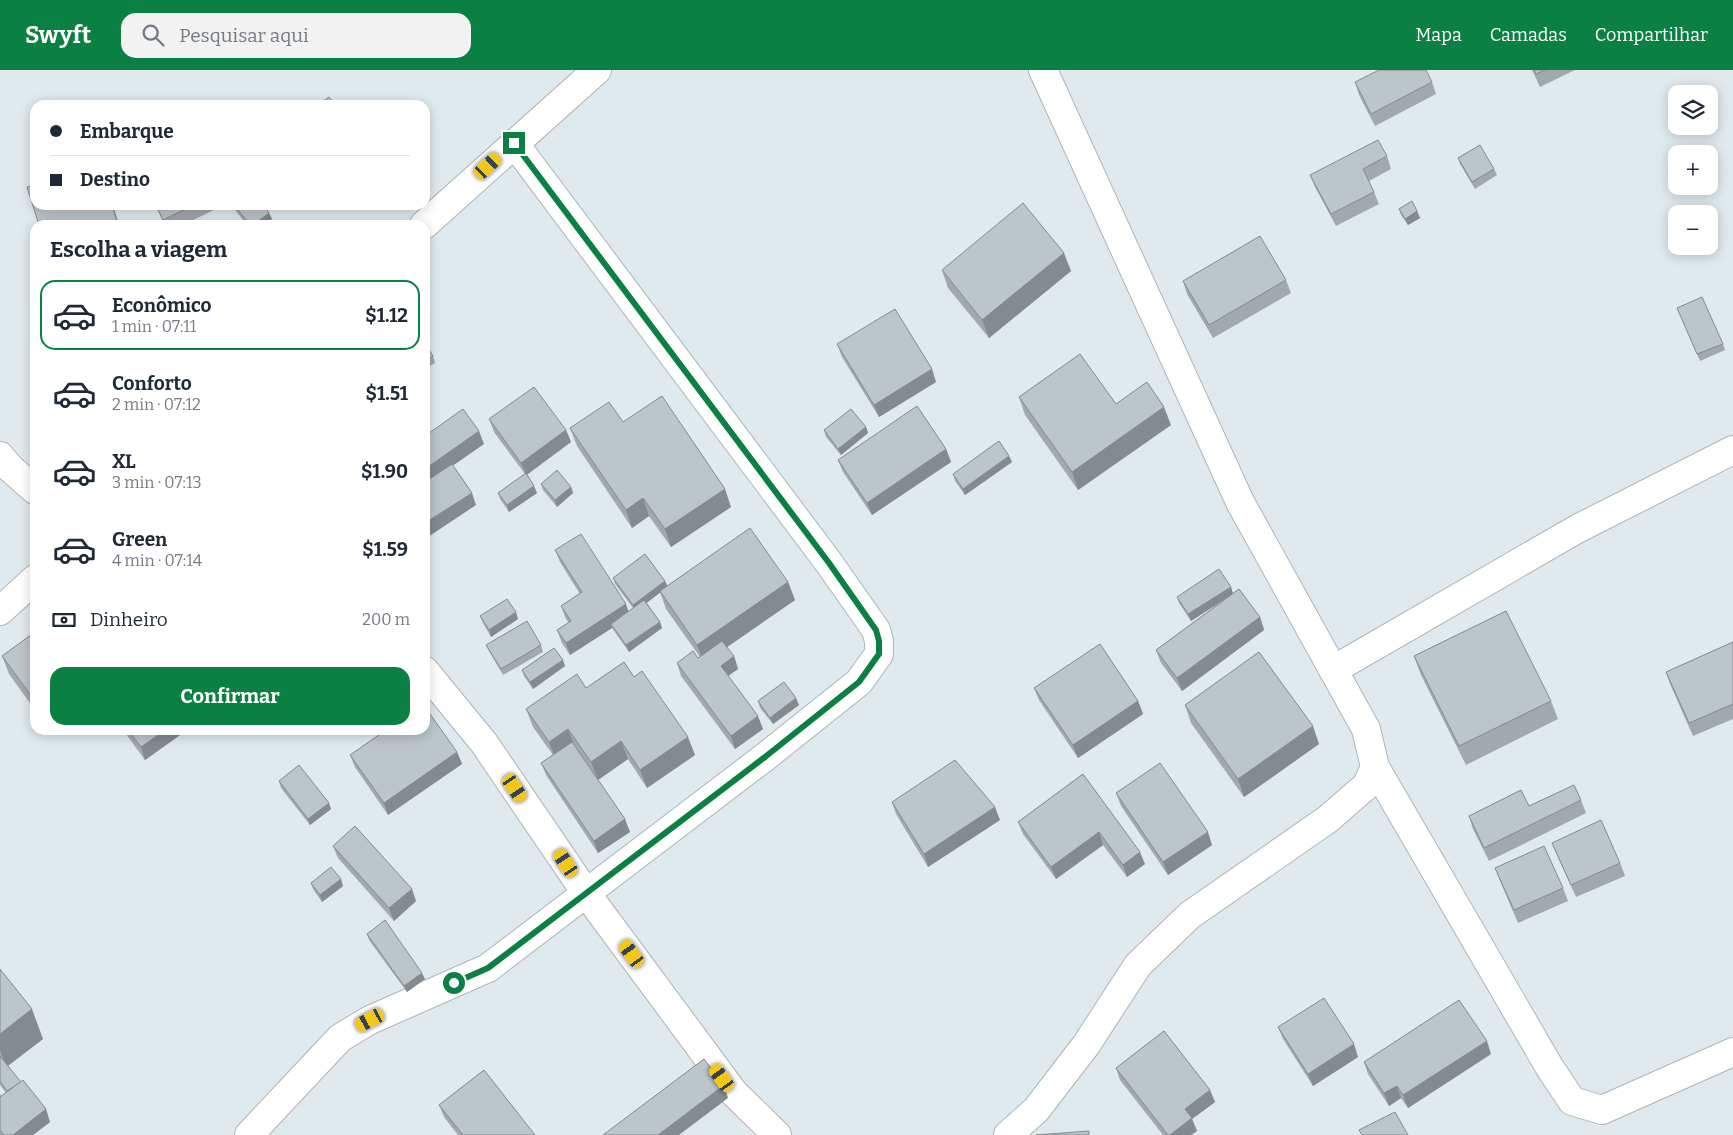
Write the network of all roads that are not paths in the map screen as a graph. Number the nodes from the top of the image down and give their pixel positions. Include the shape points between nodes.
1 (598, 70) edge
2 (1043, 70) edge
3 (514, 143) junction
4 (429, 220) edge
5 (1733, 450) edge
6 (0, 456) edge
7 (30, 486) edge
8 (30, 584) edge
9 (0, 611) edge
10 (1333, 670) junction
11 (430, 677) edge
12 (1375, 768) junction
13 (586, 893) junction
14 (1733, 1052) edge
15 (734, 1093) junction
16 (250, 1135) edge
17 (748, 1135) edge
18 (777, 1135) edge
19 (1008, 1135) edge

1 - 3 street
2 - 10 street via 1240,502
3 - 4 street
3 - 13 street via 829,563 876,630 879,641 879,654 859,682
5 - 10 street via 1577,529
6 - 7 street
8 - 9 street
10 - 12 street via 1366,729
11 - 13 street via 484,743
12 - 14 street via 1572,1101 1602,1110
12 - 19 street via 1367,785 1328,819 1190,915 1138,965 1086,1045 1036,1110
13 - 15 street
13 - 16 street via 488,968 370,1020 340,1038
15 - 17 street
15 - 18 street

